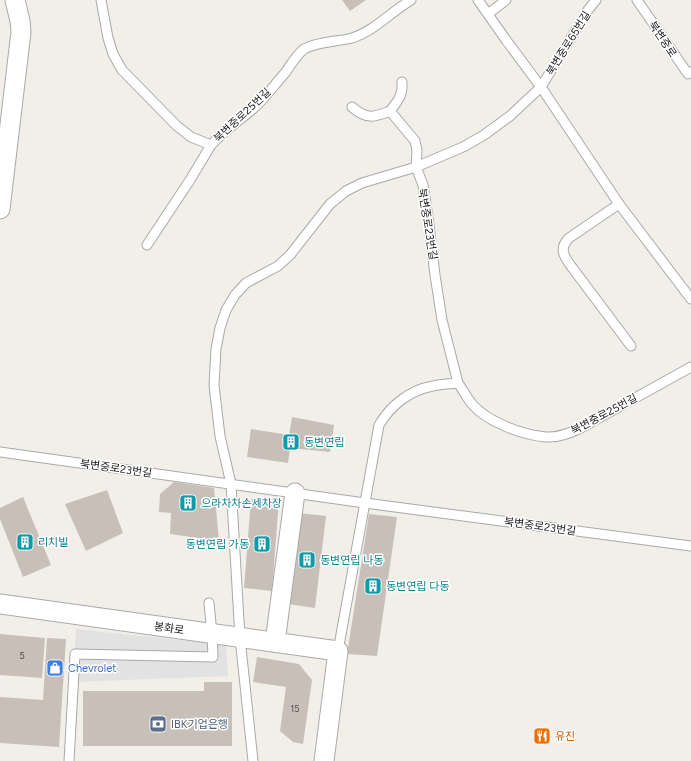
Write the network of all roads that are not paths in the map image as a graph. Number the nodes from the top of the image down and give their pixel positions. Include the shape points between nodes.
1 (15, 0) edge
2 (101, 0) edge
3 (411, 0) edge
4 (478, 0) edge
5 (506, 0) edge
6 (596, 0) edge
7 (637, 0) edge
8 (488, 14) junction
9 (691, 72) edge
10 (402, 82) dead end
11 (541, 87) junction
12 (352, 107) dead end
13 (390, 111) junction
14 (211, 145) junction
15 (416, 167) junction
16 (619, 204) junction
17 (0, 210) edge
18 (147, 245) dead end
19 (691, 299) edge
20 (631, 346) dead end
21 (691, 367) edge
22 (458, 383) junction
23 (0, 452) edge
24 (231, 484) junction
25 (296, 493) junction
26 (365, 503) junction
27 (691, 546) edge
28 (209, 603) dead end
29 (0, 604) edge
30 (212, 634) junction
31 (240, 638) junction
32 (275, 642) junction
33 (338, 651) junction
34 (69, 761) edge
35 (253, 761) edge
36 (324, 761) edge

1 - 17 street via 20,32
2 - 14 lane, 북변중로25번길 via 108,38 122,70 177,126 191,137
3 - 14 lane, 북변중로25번길 via 366,31 351,38 313,45 302,50 256,106
4 - 8 lane
5 - 8 lane
6 - 11 lane, 북변중로65번길
7 - 9 lane, 북변중로 via 688,74
8 - 11 lane
10 - 13 lane via 401,97
11 - 15 lane via 510,116 484,135
11 - 16 lane
12 - 13 lane via 372,117
13 - 15 lane via 415,141
14 - 18 lane
15 - 22 lane, 북변중로23번길 via 423,185 442,320
15 - 24 lane via 362,183 346,191 330,204 290,255 278,266 246,283 234,295 220,328 214,385 220,436
16 - 19 lane
16 - 20 lane via 569,238 564,243 563,250 565,258
21 - 22 lane, 북변중로25번길 via 582,428 565,435 546,437 504,427 489,418 472,405
22 - 26 lane via 433,386 412,393 386,412 379,425
23 - 24 lane, 북변중로23번길
24 - 25 lane, 북변중로23번길
24 - 31 lane
25 - 26 lane, 북변중로23번길
25 - 32 street
26 - 27 lane, 북변중로23번길
26 - 33 lane
28 - 30 lane
29 - 30 street, 봉화로
30 - 31 street, 봉화로
30 - 34 lane via 213,657 75,654
31 - 32 street, 봉화로
31 - 35 lane
32 - 33 street, 봉화로
33 - 36 street

